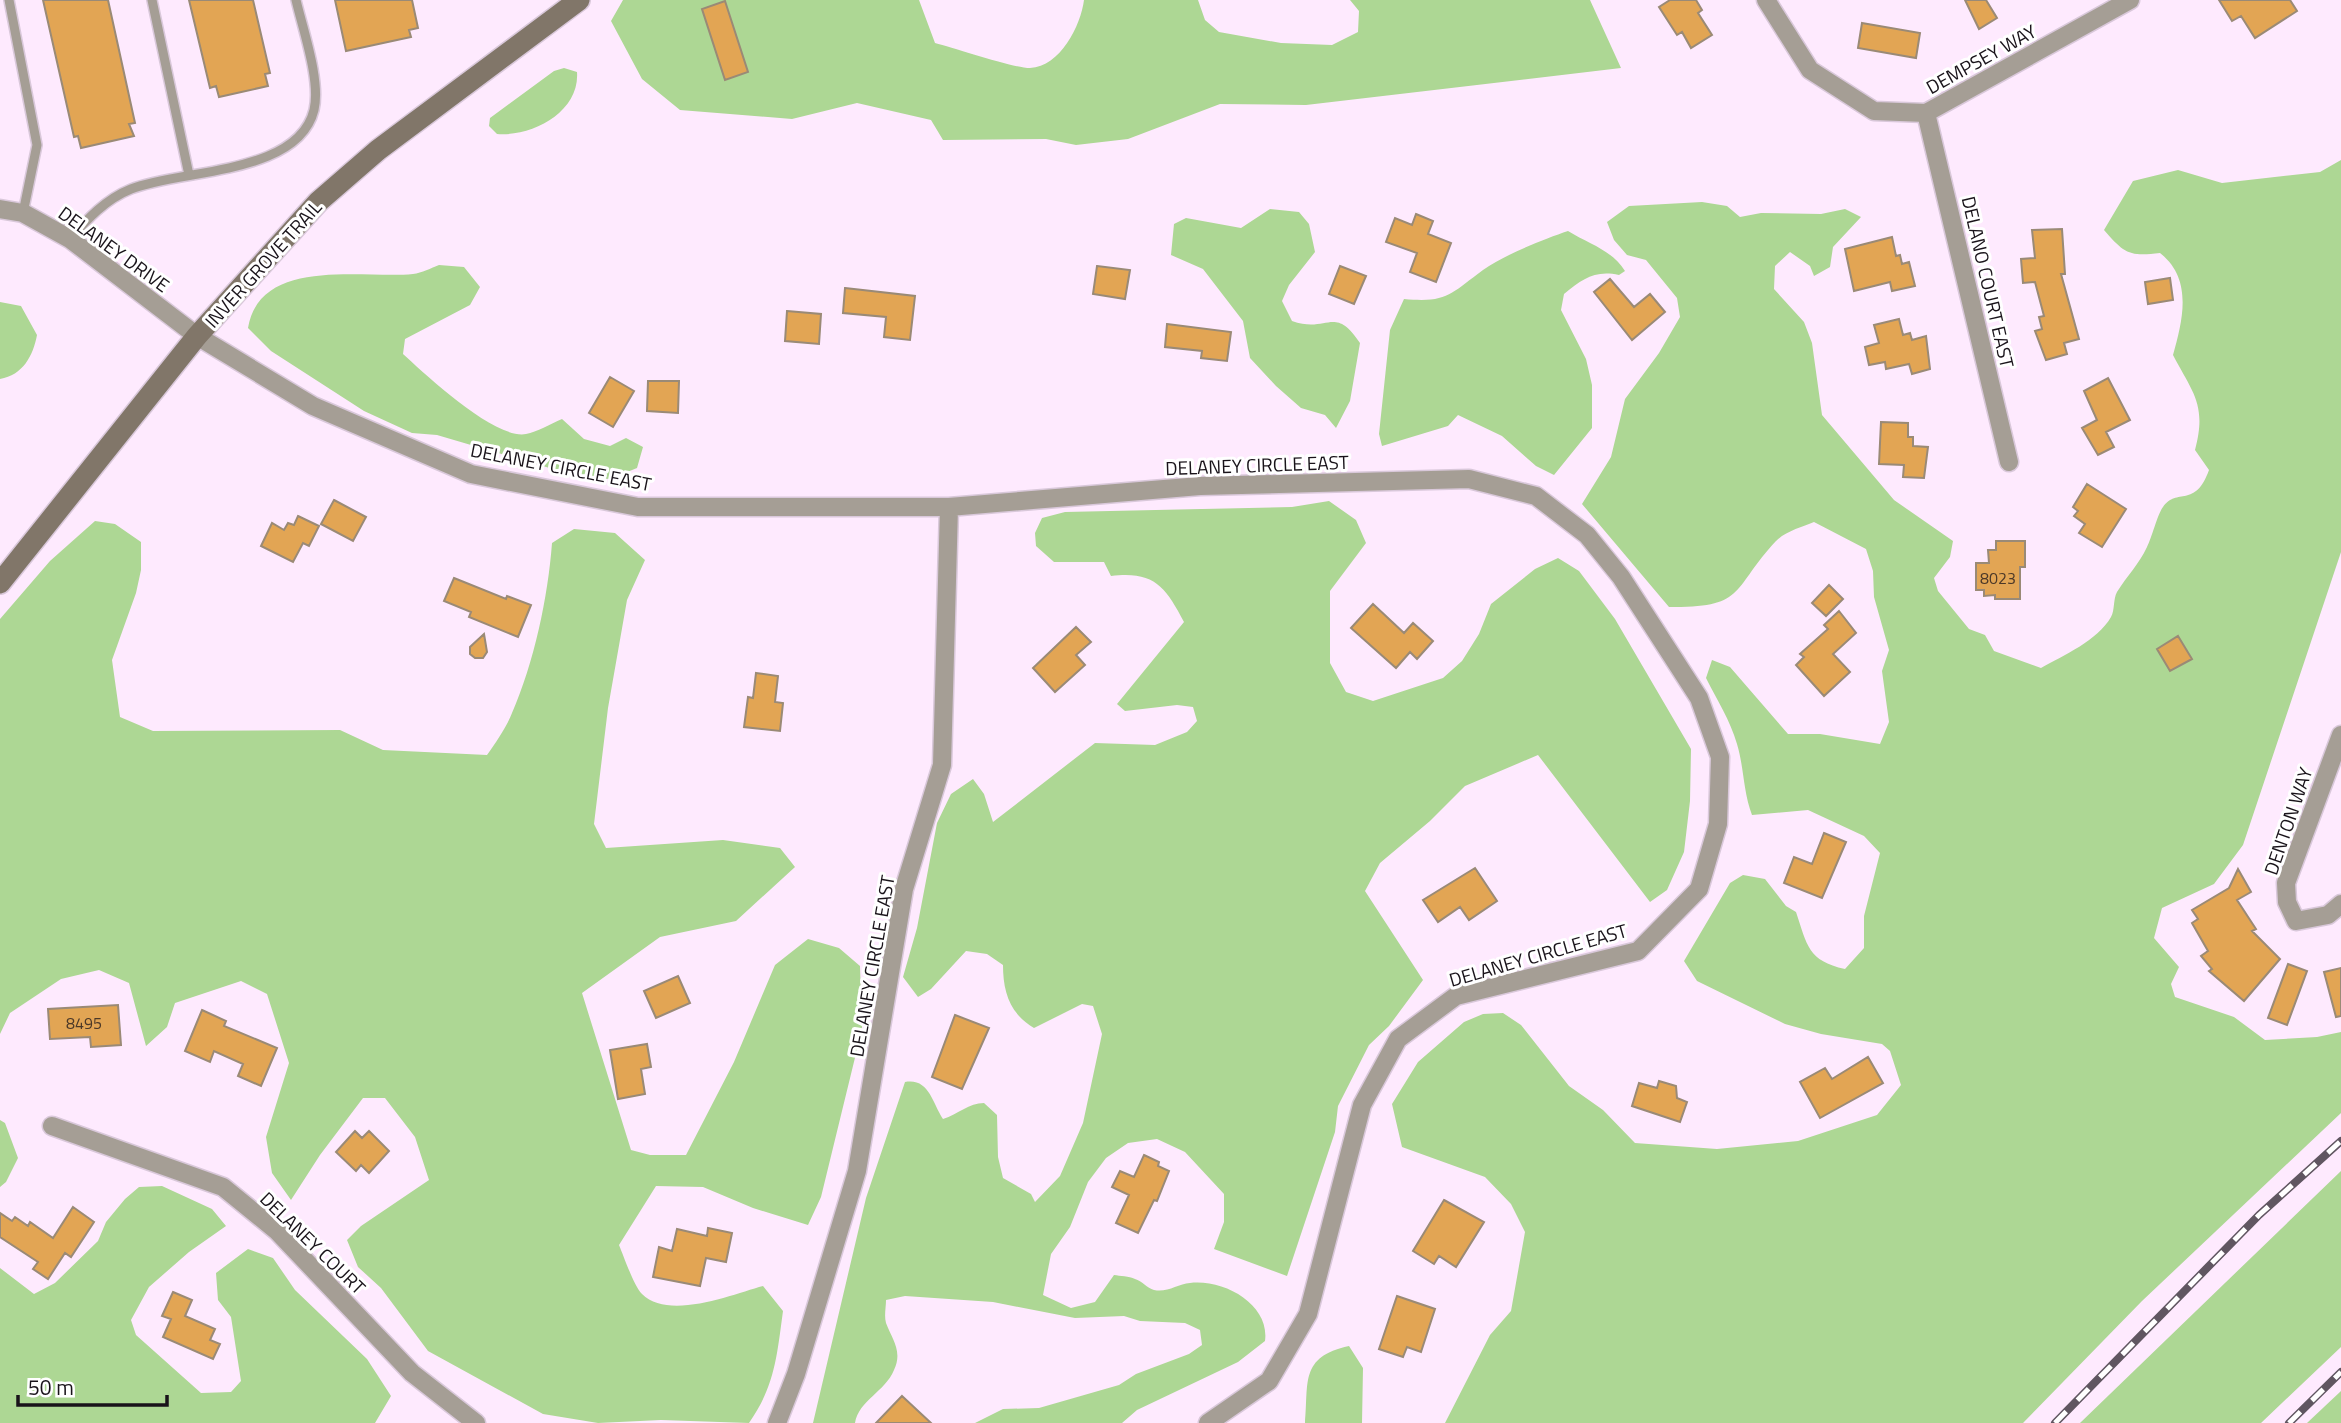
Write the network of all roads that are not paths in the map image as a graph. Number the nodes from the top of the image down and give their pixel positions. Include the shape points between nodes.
1 (9, 0) edge
2 (152, 0) edge
3 (296, 0) edge
4 (579, 0) edge
5 (1766, 0) edge
6 (2130, 0) edge
7 (1926, 113) junction
8 (189, 175) junction
9 (0, 209) edge
10 (23, 213) junction
11 (70, 239) junction
12 (197, 337) junction
13 (2010, 462) dead end
14 (949, 507) junction
15 (0, 583) edge
16 (2341, 735) edge
17 (2341, 904) edge
18 (52, 1126) dead end
19 (476, 1423) edge
20 (777, 1423) edge
21 (1208, 1423) edge

1 - 10 lane via 37,145
2 - 8 lane
3 - 8 lane via 313,78 314,111 296,140 266,160
4 - 12 street, INVER GROVE TRAIL via 378,150 318,201
5 - 7 street via 1810,70 1874,111
6 - 7 street, DEMPSEY WAY
7 - 13 street, DELANO COURT EAST
8 - 11 lane via 131,190 92,214
9 - 10 street, DELANEY DRIVE
10 - 11 street, DELANEY DRIVE
11 - 12 street, DELANEY DRIVE
12 - 14 street, DELANEY CIRCLE EAST via 313,405 471,474 638,507
12 - 15 street, INVER GROVE TRAIL
14 - 20 street, DELANEY CIRCLE EAST via 942,765 904,888 857,1171
14 - 21 street, DELANEY CIRCLE EAST via 1200,486 1469,479 1536,496 1587,535 1621,577 1699,698 1720,757 1718,824 1699,889 1638,951 1456,996 1398,1039 1362,1105 1308,1314 1269,1381
16 - 17 street, DENTON WAY via 2286,883 2287,902 2296,921 2328,915
18 - 19 street, DELANEY COURT via 223,1187 277,1231 412,1373

